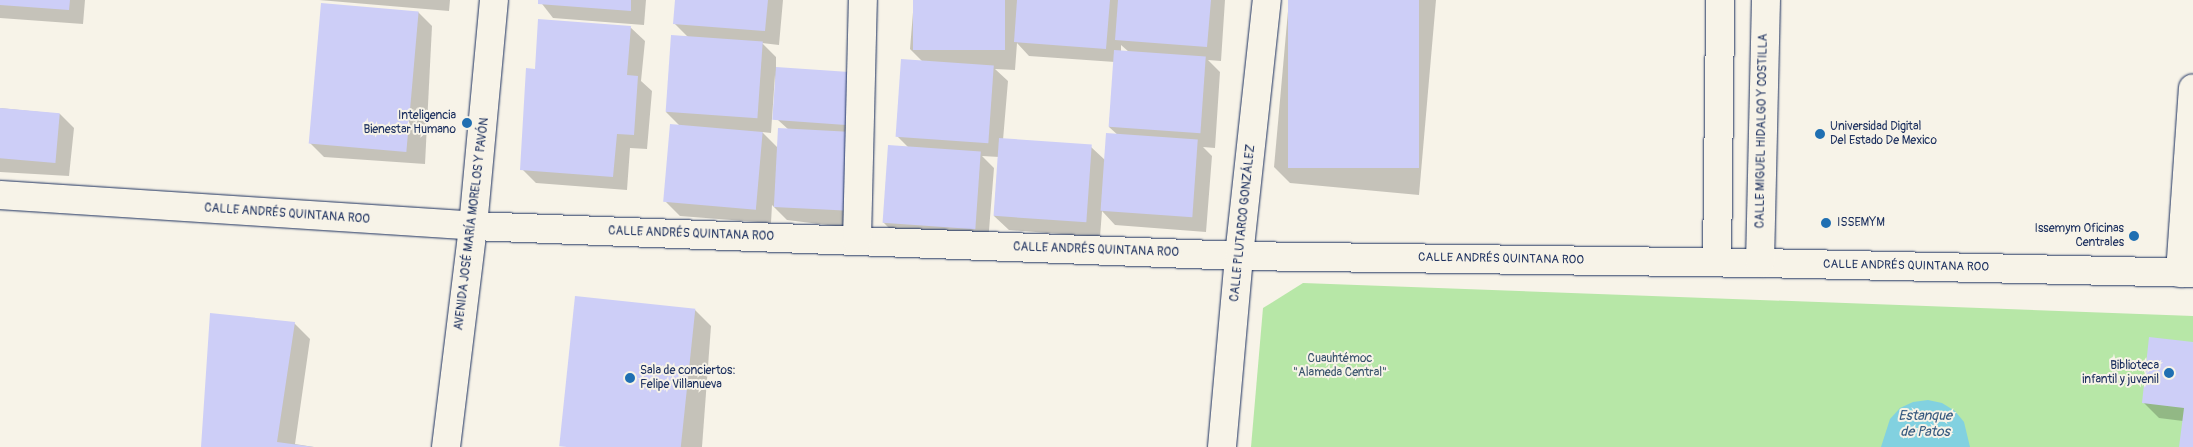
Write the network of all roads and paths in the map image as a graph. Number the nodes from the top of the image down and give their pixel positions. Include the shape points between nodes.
1 (494, 0) edge
2 (863, 0) edge
3 (1267, 0) edge
4 (1720, 0) edge
5 (1766, 0) edge
6 (2193, 88) edge
7 (0, 195) edge
8 (473, 226) junction
9 (857, 240) junction
10 (1239, 256) junction
11 (1717, 262) junction
12 (1760, 263) junction
13 (2187, 273) edge
14 (446, 447) edge
15 (1222, 447) edge

1 - 8 street, AVENIDA JOSÉ MARÍA MORELOS Y PAVÓN
2 - 9 street
3 - 10 street, CALLE PLUTARCO GONZÁLEZ
4 - 11 street
5 - 12 street, CALLE MIGUEL HIDALGO Y COSTILLA
6 - 13 street
7 - 8 street, CALLE ANDRÉS QUINTANA ROO
8 - 9 street, CALLE ANDRÉS QUINTANA ROO
8 - 14 street, AVENIDA JOSÉ MARÍA MORELOS Y PAVÓN
9 - 10 street, CALLE ANDRÉS QUINTANA ROO
10 - 11 street, CALLE ANDRÉS QUINTANA ROO
10 - 15 street, CALLE PLUTARCO GONZÁLEZ
11 - 12 street, CALLE ANDRÉS QUINTANA ROO
12 - 13 street, CALLE ANDRÉS QUINTANA ROO

